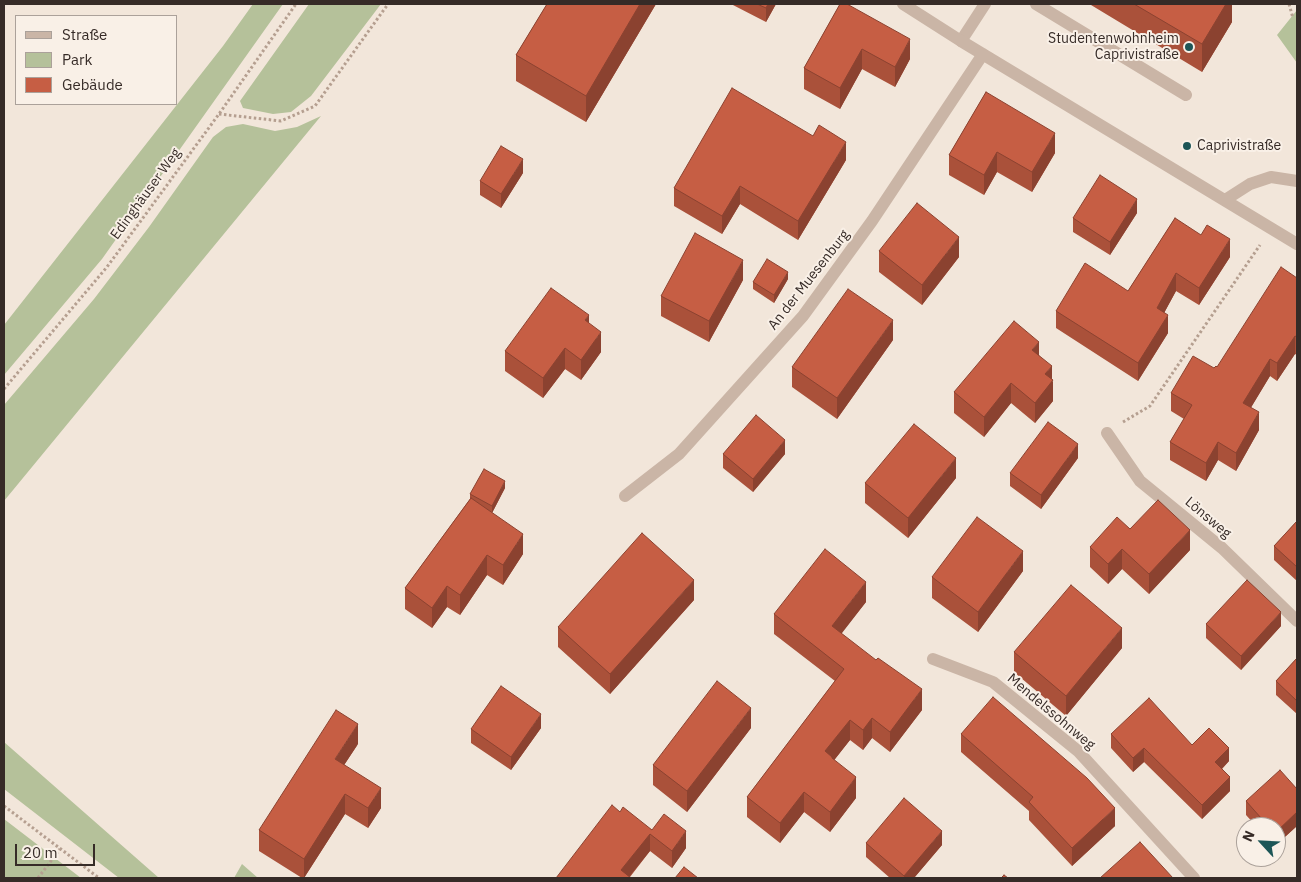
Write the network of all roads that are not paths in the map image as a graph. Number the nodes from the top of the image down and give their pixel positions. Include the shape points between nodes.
1 (903, 4) edge
2 (984, 4) edge
3 (1036, 4) edge
4 (961, 41) junction
5 (983, 54) junction
6 (1186, 95) dead end
7 (1297, 181) edge
8 (1225, 200) junction
9 (1297, 244) edge
10 (1107, 433) road end
11 (625, 496) dead end
12 (1297, 621) edge
13 (933, 659) dead end
14 (1194, 878) edge

1 - 4 street
2 - 4 street
3 - 6 street
4 - 5 street
5 - 8 street
5 - 11 street, An der Muesenburg via 872,221 803,316 680,454
7 - 8 street via 1271,177 1250,184
8 - 9 street
10 - 12 street, Lönsweg via 1140,481 1222,548
13 - 14 street, Mendelssohnweg via 993,682 1078,752

